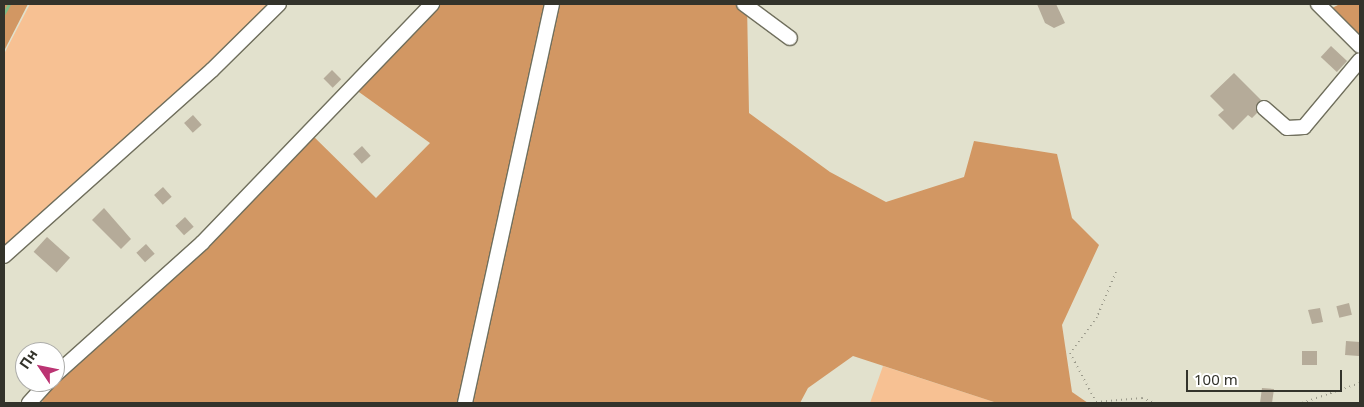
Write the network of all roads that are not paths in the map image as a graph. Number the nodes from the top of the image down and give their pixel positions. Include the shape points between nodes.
1 (279, 4) edge
2 (432, 4) edge
3 (552, 4) edge
4 (744, 4) edge
5 (1318, 4) edge
6 (790, 38) dead end
7 (1360, 46) edge
8 (1360, 60) edge
9 (1264, 108) dead end
10 (4, 256) edge
11 (65, 367) edge
12 (39, 392) edge
13 (29, 403) edge
14 (465, 403) edge

1 - 10 street via 212,70
2 - 11 street via 202,243
3 - 14 street
4 - 6 street
5 - 7 street
8 - 9 street via 1304,127 1287,128
12 - 13 street

